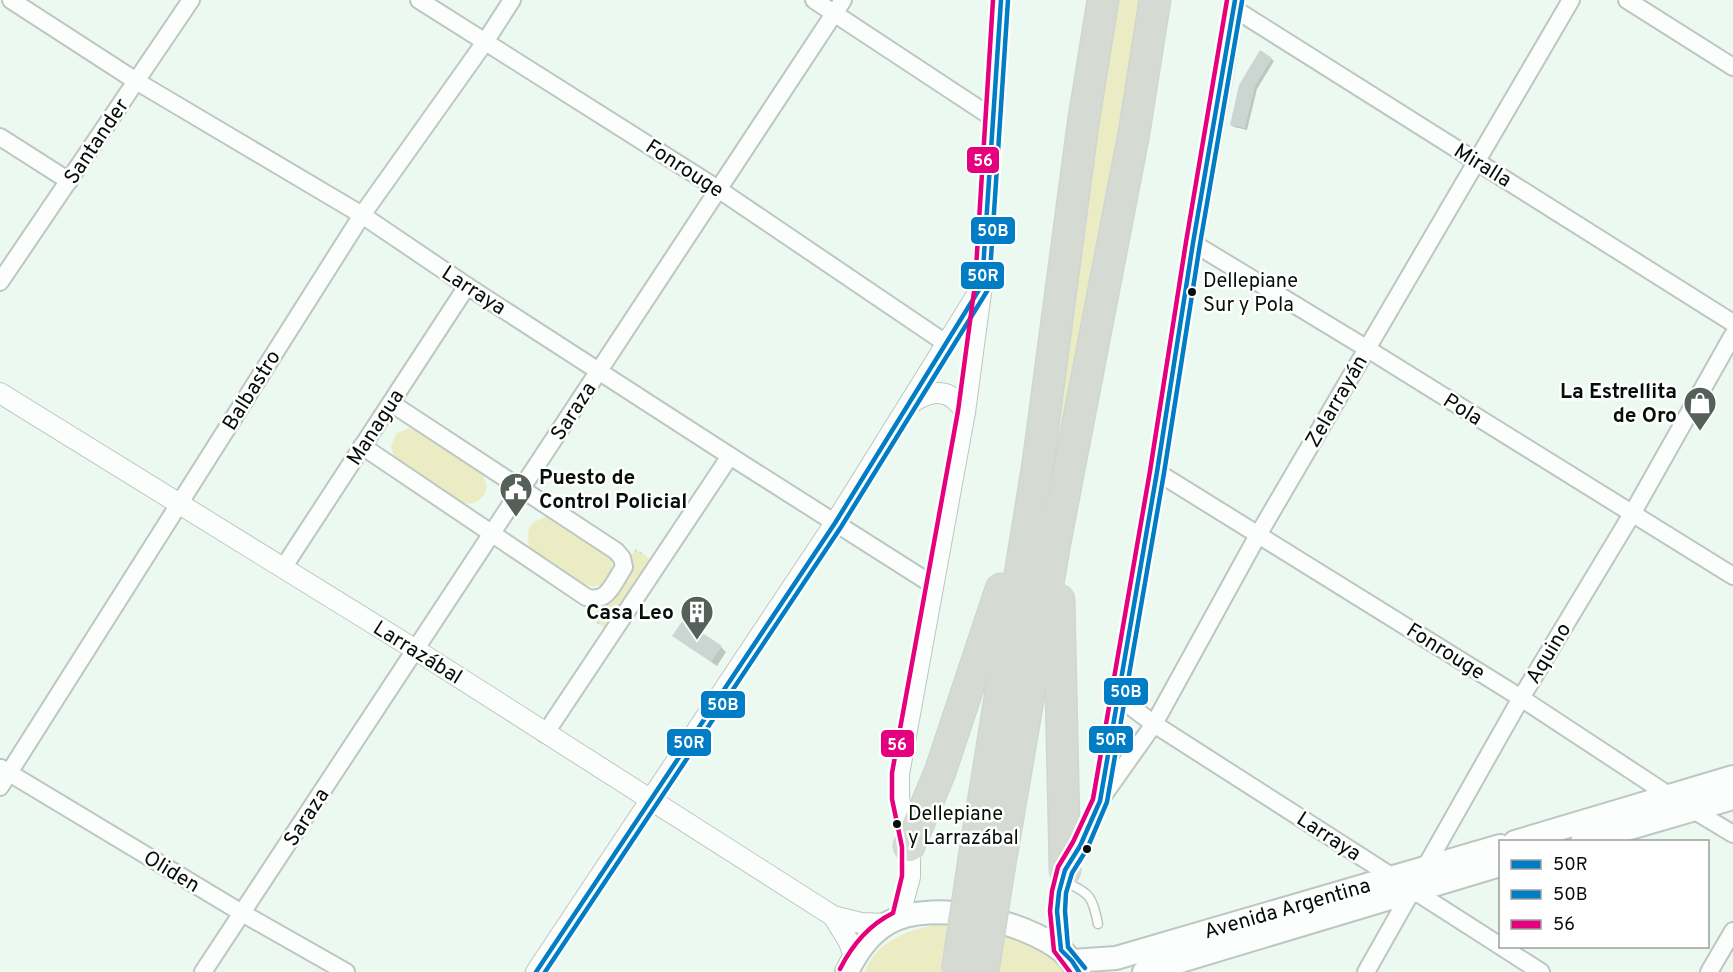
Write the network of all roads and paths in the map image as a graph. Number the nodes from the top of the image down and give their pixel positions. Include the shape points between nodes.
1 (191, 0) edge
2 (419, 0) edge
3 (512, 0) edge
4 (814, 0) edge
5 (1001, 0) edge
6 (1103, 0) edge
7 (1155, 0) edge
8 (1571, 0) edge
9 (1627, 0) edge
10 (22, 3) edge
11 (1234, 4) edge
12 (838, 7) edge
13 (485, 42) junction
14 (1733, 67) edge
15 (136, 81) junction
16 (993, 118) junction
17 (0, 137) edge
18 (1476, 161) junction
19 (69, 181) junction
20 (718, 189) junction
21 (362, 215) junction
22 (1193, 243) junction
23 (6, 260) edge
24 (0, 282) edge
25 (982, 285) junction
26 (467, 286) junction
27 (1733, 323) edge
28 (1733, 335) edge
29 (947, 344) junction
30 (1366, 348) junction
31 (599, 371) junction
32 (0, 393) edge
33 (391, 403) junction
34 (911, 403) junction
35 (966, 412) junction
36 (362, 446) junction
37 (729, 456) junction
38 (1038, 463) junction
39 (1157, 472) junction
40 (521, 489) junction
41 (179, 503) junction
42 (1632, 514) junction
43 (835, 523) junction
44 (492, 533) junction
45 (1258, 535) junction
46 (1056, 537) junction
47 (636, 550) dead end
48 (652, 560) dead end
49 (283, 568) junction
50 (1733, 576) edge
51 (933, 585) junction
52 (590, 618) dead end
53 (607, 629) dead end
54 (416, 650) junction
55 (1119, 698) junction
56 (1521, 698) junction
57 (1154, 723) junction
58 (545, 734) junction
59 (3, 776) edge
60 (1733, 777) edge
61 (1670, 796) junction
62 (1733, 798) edge
63 (651, 801) junction
64 (1100, 801) junction
65 (1693, 809) junction
66 (1733, 834) edge
67 (1522, 840) edge
68 (1589, 840) edge
69 (909, 846) junction
70 (1499, 846) edge
71 (987, 861) junction
72 (1499, 865) edge
73 (1426, 868) junction
74 (1064, 875) junction
75 (1392, 877) junction
76 (1413, 891) junction
77 (242, 913) junction
78 (833, 916) junction
79 (893, 921) junction
80 (1098, 924) dead end
81 (1733, 931) edge
82 (1499, 946) edge
83 (1501, 948) edge
84 (1071, 961) edge
85 (851, 965) edge
86 (1537, 971) edge
87 (203, 972) edge
88 (346, 972) edge
89 (536, 972) edge
90 (957, 972) edge
91 (983, 972) edge
92 (1144, 972) edge
93 (1366, 972) edge
94 (1709, 972) edge

1 - 15 street, Santander
2 - 13 street, Fonrouge
3 - 13 street, Balbastro
4 - 12 street
5 - 16 street
6 - 38 highway
7 - 46 highway via 1134,133
8 - 18 street, Zelarrayán
9 - 14 street
10 - 15 street, Larraya
11 - 18 street, Miralla
11 - 22 street
12 - 16 street
12 - 20 street, Saraza
13 - 20 street, Fonrouge
13 - 21 street, Balbastro
15 - 19 street, Santander
15 - 21 street, Larraya
16 - 25 street
17 - 19 street
18 - 27 street, Miralla
18 - 30 street, Zelarrayán
19 - 23 street, Santander
20 - 29 street, Fonrouge
20 - 31 street, Saraza
21 - 26 street, Larraya
21 - 41 street, Balbastro
22 - 30 street, Pola
22 - 39 street
23 - 24 street, Santander
25 - 29 street
25 - 35 street
26 - 31 street, Larraya
26 - 33 street, Managua
28 - 42 street, Aquino
29 - 34 street
30 - 42 street, Pola
30 - 45 street, Zelarrayán
31 - 37 street, Larraya
31 - 40 street, Saraza
32 - 41 street, Larrazábal
33 - 36 street, Managua
33 - 40 street
34 - 35 street via 931,393 942,393 960,403
34 - 43 street
35 - 51 street
36 - 44 street
36 - 49 street, Managua
37 - 43 street, Larraya
37 - 58 street
38 - 69 highway via 991,625 940,772
38 - 71 highway
39 - 45 street, Fonrouge
39 - 55 street
40 - 44 street, Saraza
40 - 44 street via 616,551 624,567 604,597 586,597
41 - 49 street, Larrazábal
41 - 59 street, Balbastro
42 - 50 street, Pola
42 - 56 street, Aquino
43 - 51 street, Larraya
43 - 63 street
44 - 54 street, Saraza
45 - 56 street, Fonrouge
45 - 57 street, Zelarrayán
46 - 71 highway
46 - 74 highway
47 - 48 path
49 - 54 street, Larrazábal
51 - 69 street via 899,774 898,798
52 - 53 path
54 - 58 street, Larrazábal
54 - 77 street, Saraza
55 - 57 street, Larraya
55 - 64 street
56 - 61 street, Fonrouge
56 - 73 street, Aquino
57 - 64 street, Zelarrayán
57 - 75 street, Larraya
58 - 63 street, Larrazábal
59 - 77 street, Oliden
60 - 61 main road
61 - 65 street, Fonrouge
61 - 67 main road
62 - 65 main road
63 - 78 street, Larrazábal
63 - 89 street
64 - 74 street
65 - 66 street, Fonrouge
65 - 68 main road
69 - 79 street via 910,877
70 - 73 main road, Avenida Argentina
71 - 90 highway, bridge
71 - 91 highway, bridge
72 - 76 main road, Avenida Argentina
73 - 75 main road, Avenida Argentina
73 - 76 street, Aquino
74 - 80 lane via 1094,902
74 - 84 street via 1057,911
75 - 76 street, Larraya
75 - 84 main road, Avenida Argentina via 1116,958
76 - 82 street, Larraya
76 - 92 main road, Avenida Argentina
76 - 93 street, Aquino
77 - 87 street, Saraza
77 - 88 street, Oliden
78 - 79 street, Larrazábal via 861,923
78 - 85 street, Larrazábal via 842,929
79 - 84 main road via 929,913 985,917 1037,936
79 - 85 main road via 870,938
81 - 94 street
83 - 86 street, Larraya

